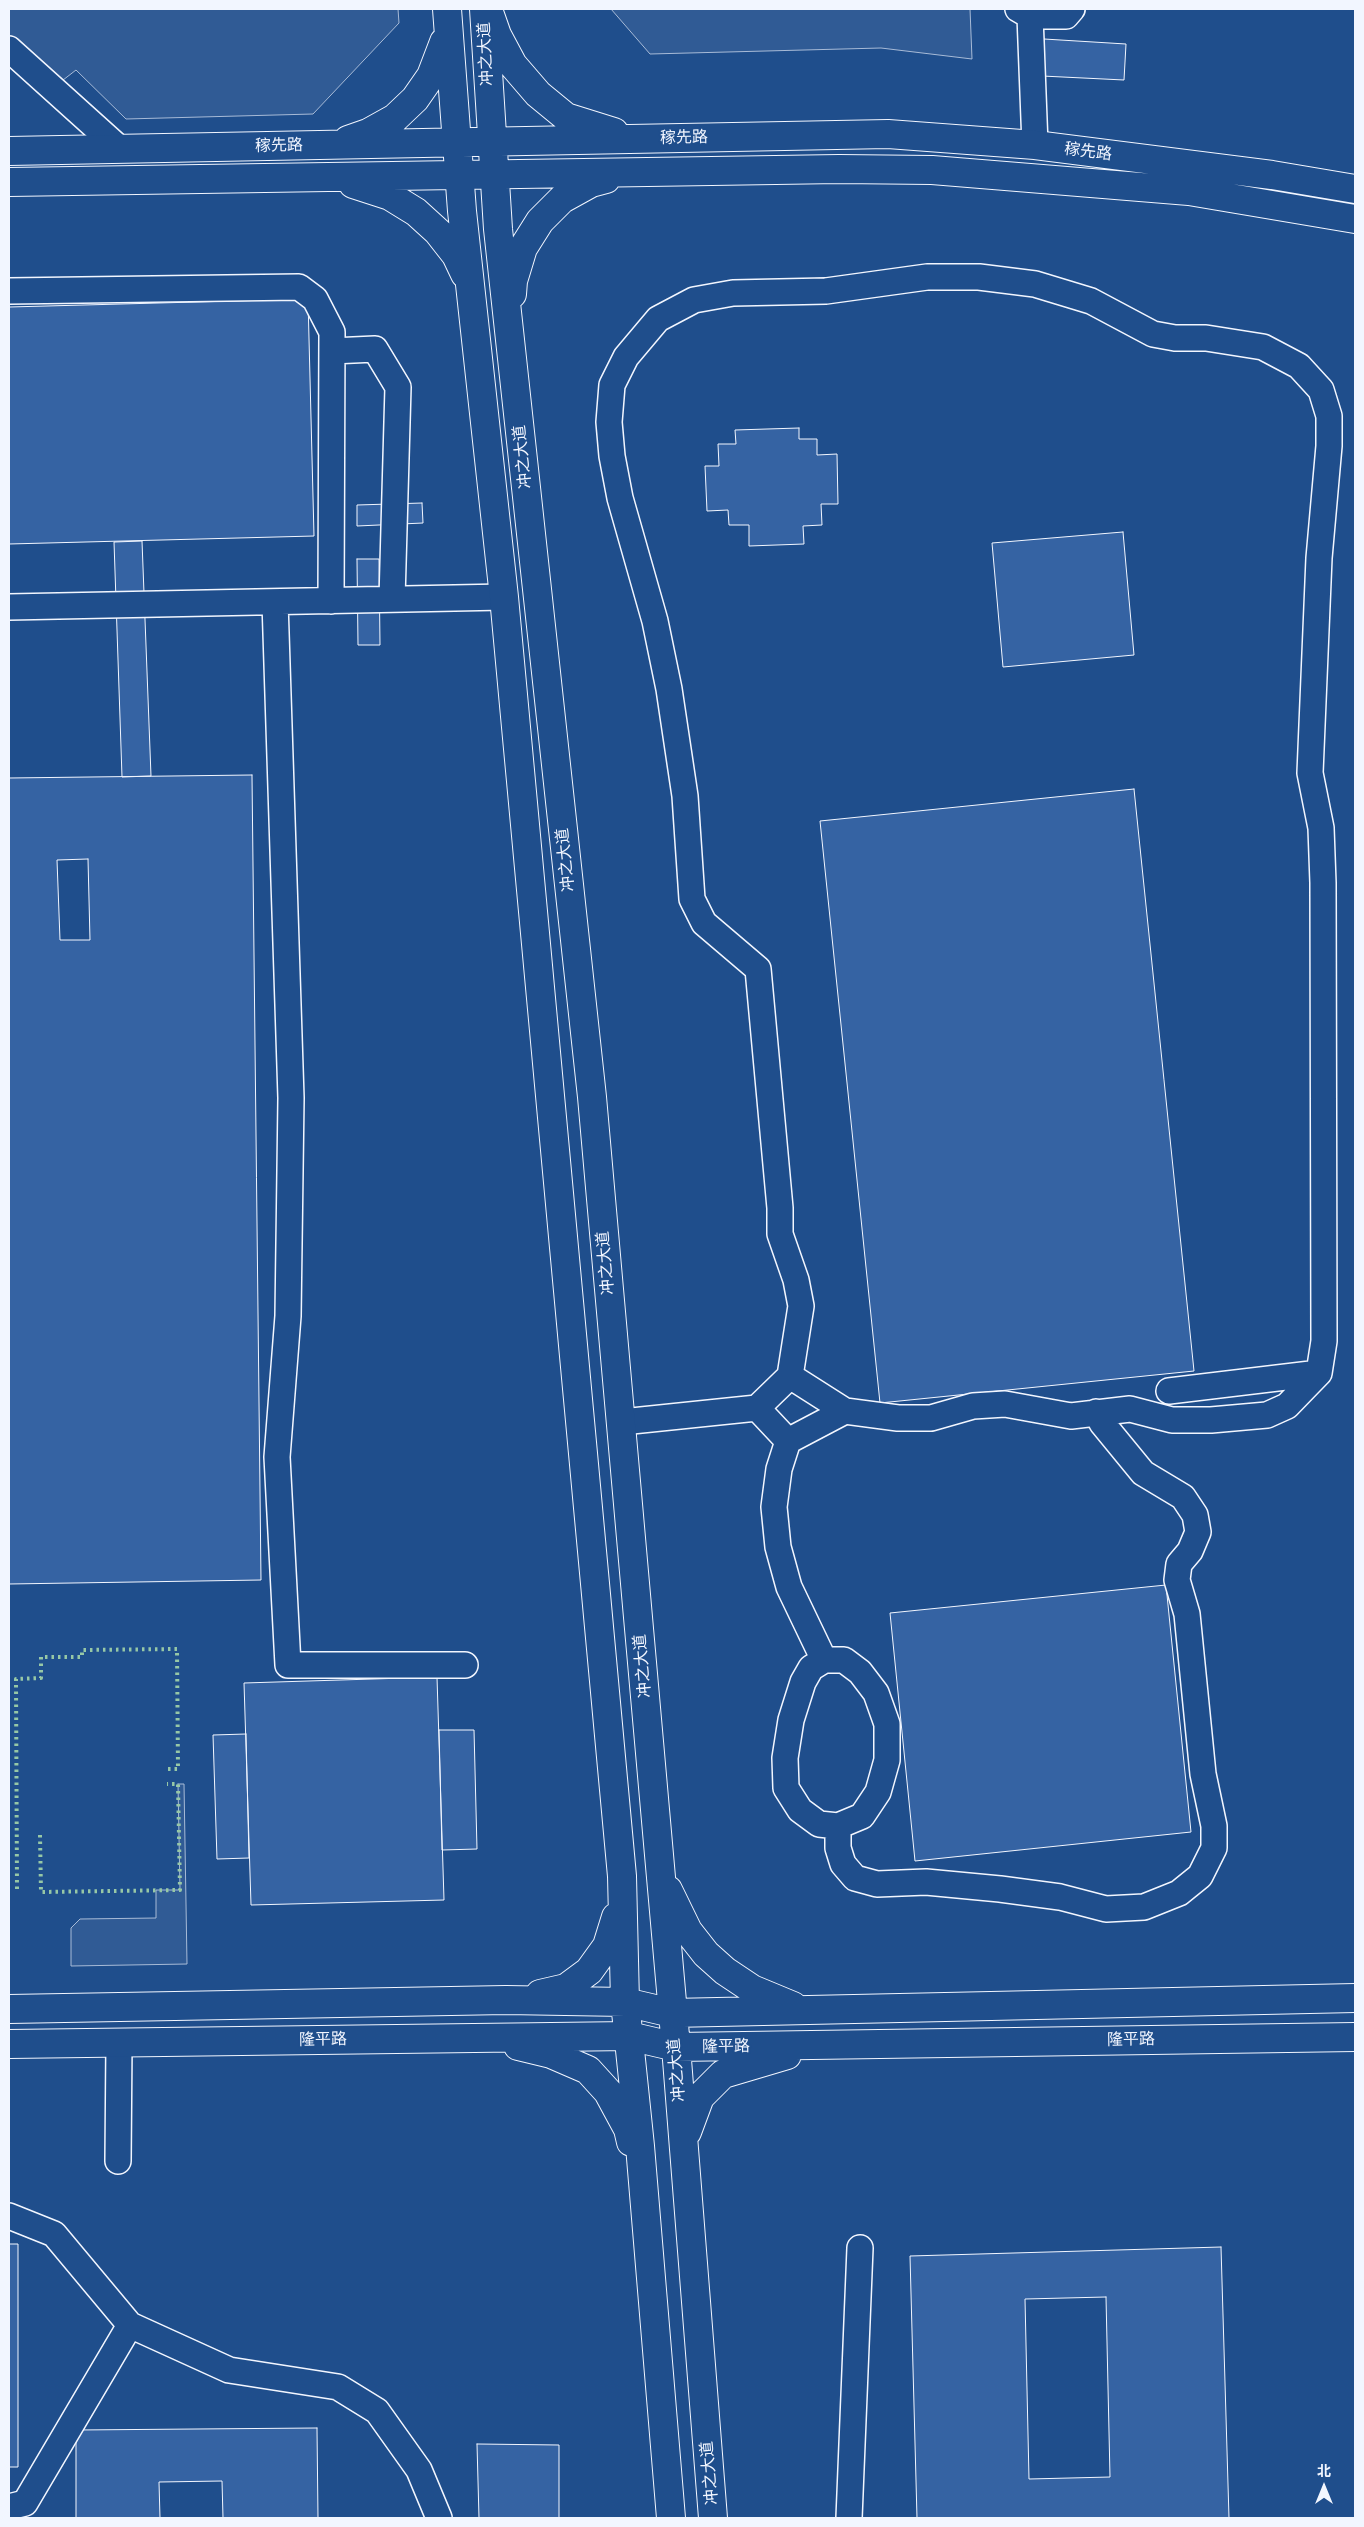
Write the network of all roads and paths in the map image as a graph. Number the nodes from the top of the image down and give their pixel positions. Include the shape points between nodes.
1 (484, 9) edge
2 (488, 9) edge
3 (1072, 9) edge
4 (1024, 12) edge
5 (448, 17) edge
6 (9, 49) edge
7 (655, 139) junction
8 (492, 142) junction
9 (456, 143) junction
10 (330, 145) junction
11 (1035, 145) junction
12 (120, 149) junction
13 (9, 151) edge
14 (630, 173) junction
15 (494, 175) junction
16 (459, 176) junction
17 (320, 177) junction
18 (9, 182) edge
19 (1355, 189) edge
20 (1355, 219) edge
21 (470, 287) junction
22 (9, 290) edge
23 (509, 328) junction
24 (332, 351) junction
25 (504, 597) junction
26 (392, 600) junction
27 (331, 601) junction
28 (275, 602) junction
29 (9, 607) edge
30 (1319, 1373) junction
31 (790, 1376) junction
32 (1170, 1391) dead end
33 (757, 1408) junction
34 (845, 1411) junction
35 (1096, 1412) junction
36 (622, 1422) junction
37 (788, 1440) junction
38 (824, 1660) junction
39 (465, 1665) dead end
40 (838, 1826) junction
41 (661, 1875) junction
42 (622, 1876) junction
43 (1355, 1998) edge
44 (506, 2000) junction
45 (625, 2002) junction
46 (9, 2009) edge
47 (801, 2010) junction
48 (672, 2013) junction
49 (629, 2036) junction
50 (477, 2037) junction
51 (1355, 2037) edge
52 (119, 2043) junction
53 (9, 2044) edge
54 (818, 2045) junction
55 (676, 2048) junction
56 (118, 2161) dead end
57 (687, 2184) junction
58 (644, 2192) junction
59 (9, 2216) edge
60 (860, 2248) dead end
61 (130, 2325) junction
62 (9, 2507) edge
63 (439, 2518) edge
64 (671, 2518) edge
65 (713, 2518) edge
66 (848, 2518) edge

1 - 8 main road, 冲之大道
2 - 7 main road via 513,65 538,94 566,117 606,130
3 - 4 lane via 1066,16
4 - 11 lane
5 - 9 main road
5 - 10 main road via 442,51 431,76 415,98 395,118 368,134
6 - 12 lane
7 - 8 main road, 稼先路
7 - 11 main road, 稼先路 via 888,134
8 - 9 main road, 稼先路
8 - 15 main road, 冲之大道
9 - 10 main road, 稼先路
9 - 16 main road
10 - 12 main road, 稼先路
11 - 19 main road, 稼先路 via 1272,175
12 - 13 main road, 稼先路
14 - 15 main road, 稼先路
14 - 20 main road, 稼先路 via 932,170 1189,191
14 - 23 main road via 591,183 562,199 540,221 523,248 513,281
15 - 16 main road, 稼先路
15 - 23 main road, 冲之大道
16 - 17 main road, 稼先路
16 - 21 main road
17 - 18 main road, 稼先路
17 - 21 main road via 360,185 390,196 416,212 456,255
21 - 25 main road
22 - 24 lane via 300,287 315,299 332,332
23 - 36 main road, 冲之大道 via 591,1087
24 - 26 lane via 375,349 398,387
24 - 27 lane
25 - 26 lane
25 - 42 main road
26 - 27 lane
27 - 28 lane
28 - 29 lane
28 - 39 lane via 290,1098 288,1316 277,1457 288,1665
30 - 31 lane via 1324,1341 1323,883 1321,828 1310,773 1319,558 1329,446 1329,416 1321,390 1299,366 1263,347 1153,334 1091,301 1035,284 979,277 927,277 826,291 733,293 694,300 658,319 626,357 612,385 609,422 612,456 620,498 655,621 669,689 685,796 692,899 704,923 758,969 780,1234 801,1300
30 - 32 lane
30 - 35 lane via 1287,1406 1267,1415 1172,1420 1130,1409
31 - 33 lane
31 - 34 lane
33 - 36 lane
33 - 37 lane
34 - 35 lane via 898,1418 931,1418 973,1406 1005,1404 1071,1416
34 - 37 lane
35 - 40 lane via 1102,1424 1143,1472 1183,1497 1195,1514 1198,1532 1180,1564 1177,1580 1187,1614 1203,1774 1214,1826 1214,1848 1200,1876 1180,1893 1144,1907 1106,1909 1060,1897 1000,1889 926,1882 877,1884 855,1878 843,1864 838,1848
36 - 41 main road, 冲之大道
37 - 38 lane via 779,1469 774,1508 778,1547 789,1587
38 - 40 lane via 811,1668 791,1720 785,1758 786,1788 800,1810 819,1824
38 - 40 lane via 844,1660 860,1672 876,1693 887,1724 887,1760 878,1792 862,1816
41 - 47 main road via 688,1931 706,1954 752,1989
41 - 48 main road, 冲之大道
42 - 44 main road via 615,1926 589,1970 566,1988
42 - 45 main road
43 - 47 main road
44 - 45 main road
44 - 46 main road
45 - 48 main road
45 - 49 main road
47 - 48 main road
48 - 55 main road, 冲之大道
49 - 50 main road, 隆平路
49 - 55 main road, 隆平路
49 - 58 main road
50 - 52 main road, 隆平路
50 - 58 main road via 551,2054 588,2070 608,2092 628,2129
51 - 54 main road, 隆平路
52 - 53 main road, 隆平路
52 - 56 lane
54 - 55 main road, 隆平路
54 - 57 main road via 723,2074 700,2097 687,2128
55 - 57 main road, 冲之大道
57 - 65 main road, 冲之大道
58 - 64 main road
59 - 61 lane via 54,2234
60 - 66 lane
61 - 62 lane via 25,2504
61 - 63 lane via 229,2370 338,2387 378,2410 418,2470

